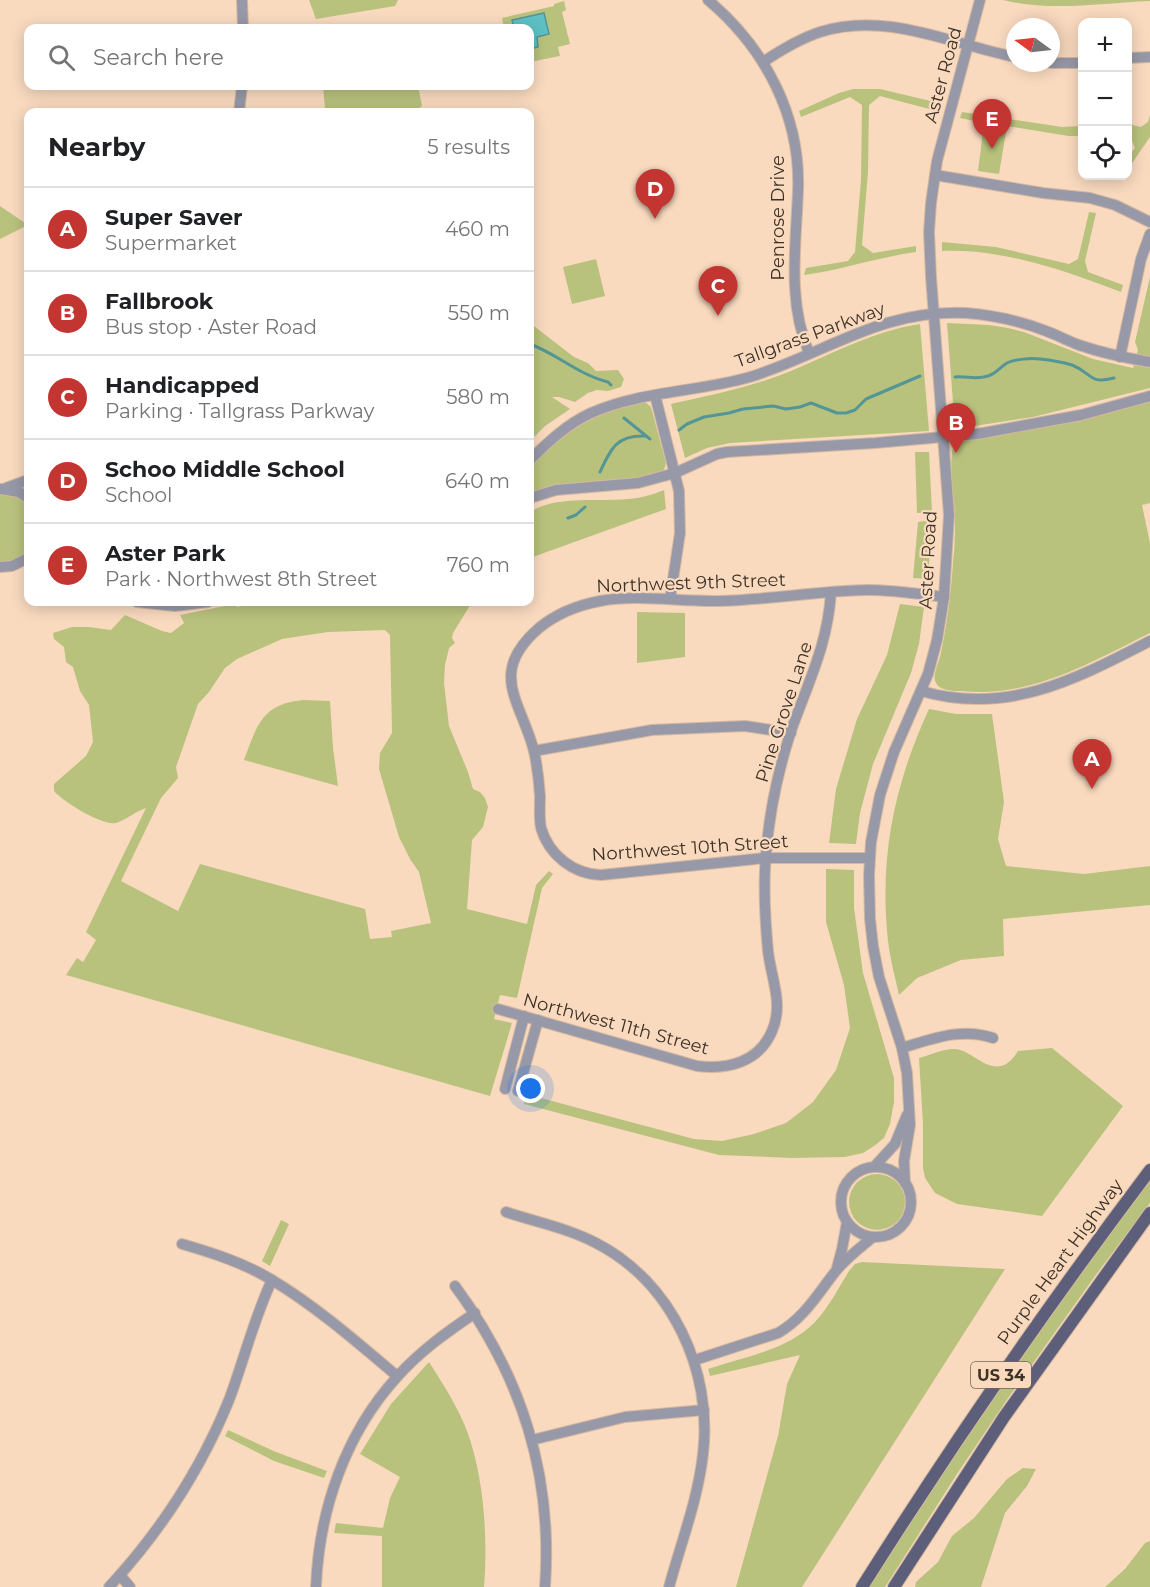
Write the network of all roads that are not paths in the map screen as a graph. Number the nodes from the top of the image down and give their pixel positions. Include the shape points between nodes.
1 (242, 0) edge
2 (708, 0) edge
3 (980, 0) edge
4 (243, 24) edge
5 (968, 45) junction
6 (1006, 55) edge
7 (1150, 57) edge
8 (1132, 58) edge
9 (763, 62) junction
10 (1060, 63) edge
11 (1078, 63) edge
12 (242, 90) edge
13 (239, 108) edge
14 (935, 175) junction
15 (1150, 222) edge
16 (1150, 234) edge
17 (934, 314) junction
18 (809, 353) junction
19 (1120, 357) junction
20 (1150, 362) edge
21 (655, 395) junction
22 (1150, 396) edge
23 (944, 437) junction
24 (534, 456) edge
25 (675, 473) junction
26 (24, 482) edge
27 (1, 489) edge
28 (24, 495) edge
29 (534, 497) edge
30 (24, 560) edge
31 (24, 567) edge
32 (5, 568) edge
33 (831, 592) junction
34 (944, 597) junction
35 (670, 599) junction
36 (1150, 641) edge
37 (921, 691) junction
38 (791, 732) junction
39 (534, 751) junction
40 (765, 858) junction
41 (870, 858) junction
42 (498, 1008) dead end
43 (524, 1016) junction
44 (538, 1020) junction
45 (993, 1038) dead end
46 (902, 1048) junction
47 (758, 1052) joint
48 (504, 1089) dead end
49 (518, 1091) dead end
50 (908, 1112) junction
51 (874, 1167) junction
52 (1150, 1170) edge
53 (905, 1183) junction
54 (506, 1212) dead end
55 (1150, 1213) edge
56 (847, 1222) junction
57 (873, 1237) junction
58 (182, 1244) dead end
59 (836, 1271) junction
60 (272, 1280) junction
61 (455, 1286) dead end
62 (475, 1313) junction
63 (694, 1360) junction
64 (397, 1376) junction
65 (704, 1410) junction
66 (532, 1440) junction
67 (120, 1575) junction
68 (109, 1587) edge
69 (130, 1587) edge
70 (316, 1587) edge
71 (545, 1587) edge
72 (669, 1587) edge
73 (862, 1587) edge
74 (894, 1587) edge

1 - 4 street
2 - 9 street, Penrose Drive via 744,34
3 - 5 street, Aster Road
5 - 6 street
5 - 9 street via 912,31 864,25 818,33
5 - 14 street, Aster Road
7 - 8 street
9 - 18 street, Penrose Drive via 789,118 796,149 795,294
10 - 11 street
12 - 13 street
14 - 15 street via 1090,198
14 - 17 street, Aster Road via 929,232
16 - 19 street
17 - 18 street, Tallgrass Parkway via 885,322
17 - 19 street, Tallgrass Parkway via 1016,321
17 - 23 street, Aster Road
18 - 21 street, Tallgrass Parkway via 749,377
19 - 20 street, Tallgrass Parkway
21 - 24 street, Tallgrass Parkway via 590,414 563,430
21 - 25 street
22 - 23 street via 1043,423
23 - 25 street via 727,452
23 - 34 street, Aster Road via 949,515
25 - 29 street via 625,485 556,490
25 - 35 street via 680,533
26 - 27 street
27 - 28 street
30 - 32 street
31 - 32 street
33 - 34 street, Northwest 9th Street via 896,591
33 - 35 street, Northwest 9th Street via 716,601
33 - 38 street, Pine Grove Lane via 823,646
34 - 37 street, Aster Road via 933,656
35 - 39 street, Northwest 9th Street via 620,599 583,605 539,627 524,643 513,662 511,686
36 - 37 street via 1078,677 1034,692 973,699
37 - 41 street, Aster Road via 886,776
38 - 39 street via 745,726 652,730
38 - 40 street, Pine Grove Lane via 775,791
39 - 40 street, Northwest 10th Street via 541,826 554,853 577,870 601,875
40 - 41 street, Northwest 10th Street
40 - 47 street, Pine Grove Lane via 768,954 778,1013 771,1034
41 - 46 street, Aster Road via 868,890 873,946
42 - 43 street, Northwest 11th Street
43 - 44 street, Northwest 11th Street
43 - 48 street
44 - 47 street, Northwest 11th Street via 697,1066 728,1067
44 - 49 street
45 - 46 street via 961,1032
46 - 50 street, Aster Road
50 - 51 street, Aster Road via 895,1144
50 - 53 street, Aster Road
51 - 53 street via 892,1170
51 - 56 street via 854,1174 842,1192
52 - 73 main road, Purple Heart Highway / US 34 via 1011,1359
53 - 57 street via 911,1202 906,1220 893,1233
54 - 63 street via 575,1233 625,1262 671,1312
55 - 74 main road, US 34 via 1004,1417
56 - 57 street via 854,1230
56 - 59 street
57 - 59 street
58 - 60 street
59 - 63 street via 802,1316 778,1333
60 - 64 street
60 - 67 street via 228,1402 207,1447 160,1524
61 - 62 street
62 - 64 street via 442,1335
62 - 66 street via 500,1355
63 - 65 street
64 - 70 street via 370,1412 342,1465 323,1528
65 - 66 street via 626,1418
65 - 72 street via 701,1467
66 - 71 street via 545,1519
67 - 68 street
67 - 69 street

